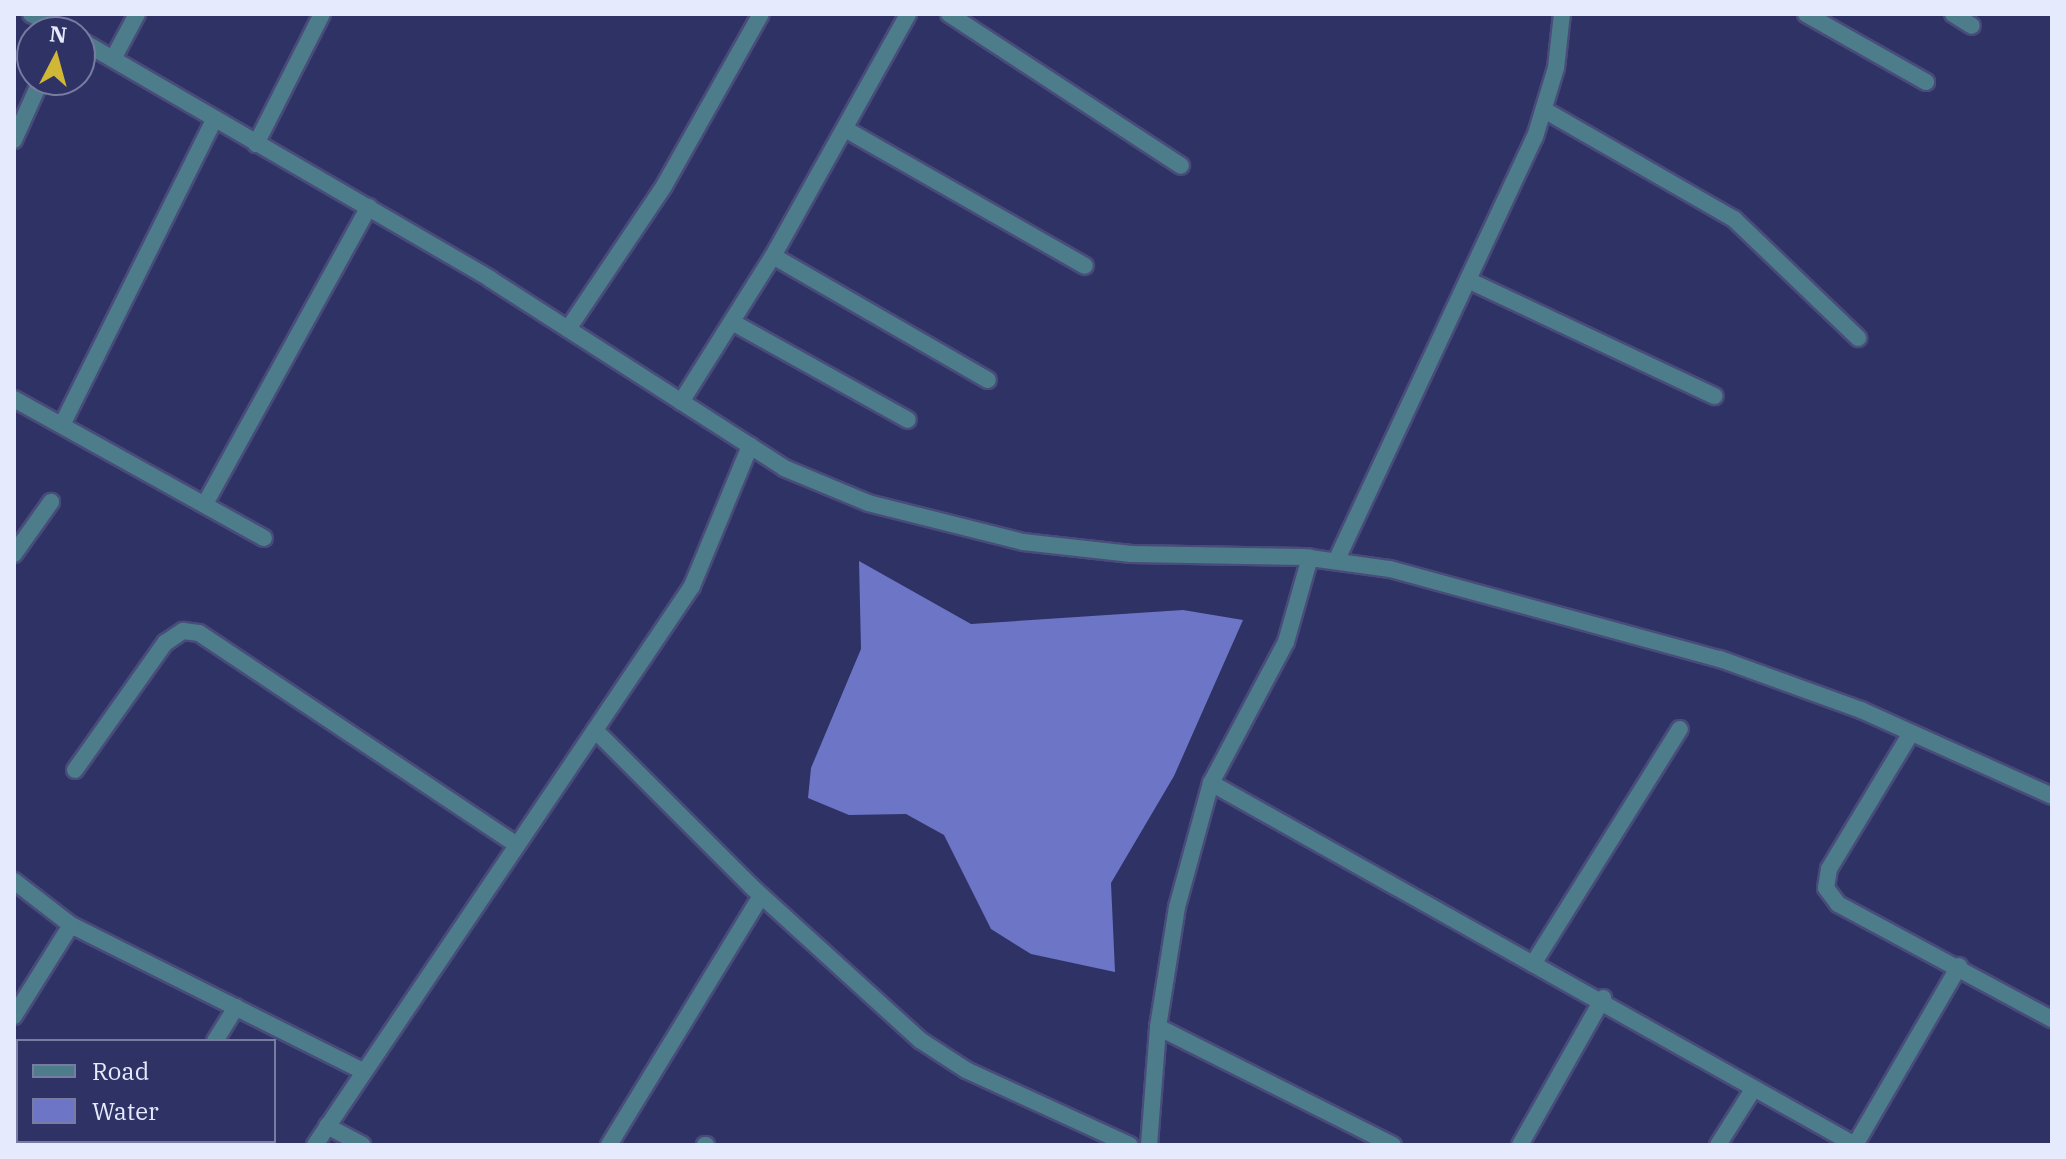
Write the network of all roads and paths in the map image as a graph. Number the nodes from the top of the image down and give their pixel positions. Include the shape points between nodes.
1 (137, 14) edge
2 (322, 14) edge
3 (761, 14) edge
4 (908, 14) edge
5 (949, 14) edge
6 (1562, 14) edge
7 (1806, 14) edge
8 (1953, 14) edge
9 (1972, 26) dead end
10 (96, 49) edge
11 (113, 59) junction
12 (1926, 82) dead end
13 (34, 96) edge
14 (1546, 111) junction
15 (214, 120) junction
16 (845, 129) junction
17 (14, 140) edge
18 (256, 144) junction
19 (1181, 166) dead end
20 (369, 207) junction
21 (773, 256) junction
22 (1085, 266) dead end
23 (1472, 282) junction
24 (732, 322) junction
25 (568, 329) junction
26 (1858, 338) dead end
27 (988, 380) dead end
28 (1714, 396) dead end
29 (14, 399) edge
30 (681, 402) junction
31 (908, 420) dead end
32 (63, 423) junction
33 (750, 446) junction
34 (51, 502) dead end
35 (206, 502) junction
36 (264, 538) dead end
37 (14, 554) edge
38 (1310, 557) junction
39 (1337, 559) junction
40 (1680, 729) dead end
41 (595, 730) junction
42 (1911, 733) junction
43 (75, 770) dead end
44 (1211, 783) junction
45 (2052, 796) edge
46 (517, 845) junction
47 (14, 881) edge
48 (761, 896) junction
49 (71, 925) junction
50 (1533, 964) junction
51 (1959, 966) junction
52 (1603, 998) junction
53 (236, 1007) junction
54 (14, 1016) edge
55 (2052, 1019) edge
56 (1158, 1027) junction
57 (216, 1039) edge
58 (363, 1071) junction
59 (1754, 1088) junction
60 (327, 1126) junction
61 (315, 1145) edge
62 (362, 1145) edge
63 (609, 1145) edge
64 (1130, 1145) edge
65 (1149, 1145) edge
66 (1393, 1145) edge
67 (1520, 1145) edge
68 (1718, 1145) edge

1 - 11 street
2 - 18 street
3 - 25 street via 664,186
4 - 16 street
5 - 19 street
6 - 14 street
7 - 12 street
8 - 9 street
10 - 11 street
11 - 15 street
13 - 17 street
14 - 23 street
14 - 26 street via 1734,219
15 - 18 street
15 - 32 street
16 - 21 street
16 - 22 street
18 - 20 street
20 - 25 street
20 - 35 street
21 - 24 street
21 - 27 street
23 - 28 street
23 - 39 street
24 - 30 street
24 - 31 street
25 - 30 street
29 - 32 street
30 - 33 street
32 - 35 street
33 - 38 street via 854,498 947,528 1131,554
33 - 41 street via 692,586
34 - 37 street
35 - 36 street
38 - 39 street
38 - 44 street via 1286,642
39 - 42 street via 1720,659
40 - 50 street
41 - 46 street
41 - 48 street
42 - 45 street
42 - 51 street via 1829,869 1826,888 1838,904
43 - 46 street via 165,643 183,631 199,633
44 - 50 street
44 - 56 street via 1177,907
46 - 58 street
47 - 49 street
48 - 63 street
48 - 64 street via 920,1040 966,1070
49 - 53 street
49 - 54 street
50 - 52 street
51 - 55 street
51 - 59 street via 1855,1145
52 - 59 street
52 - 67 street
53 - 57 street
53 - 58 street
56 - 65 street
56 - 66 street
58 - 60 street
59 - 68 street
60 - 61 street
60 - 62 street

